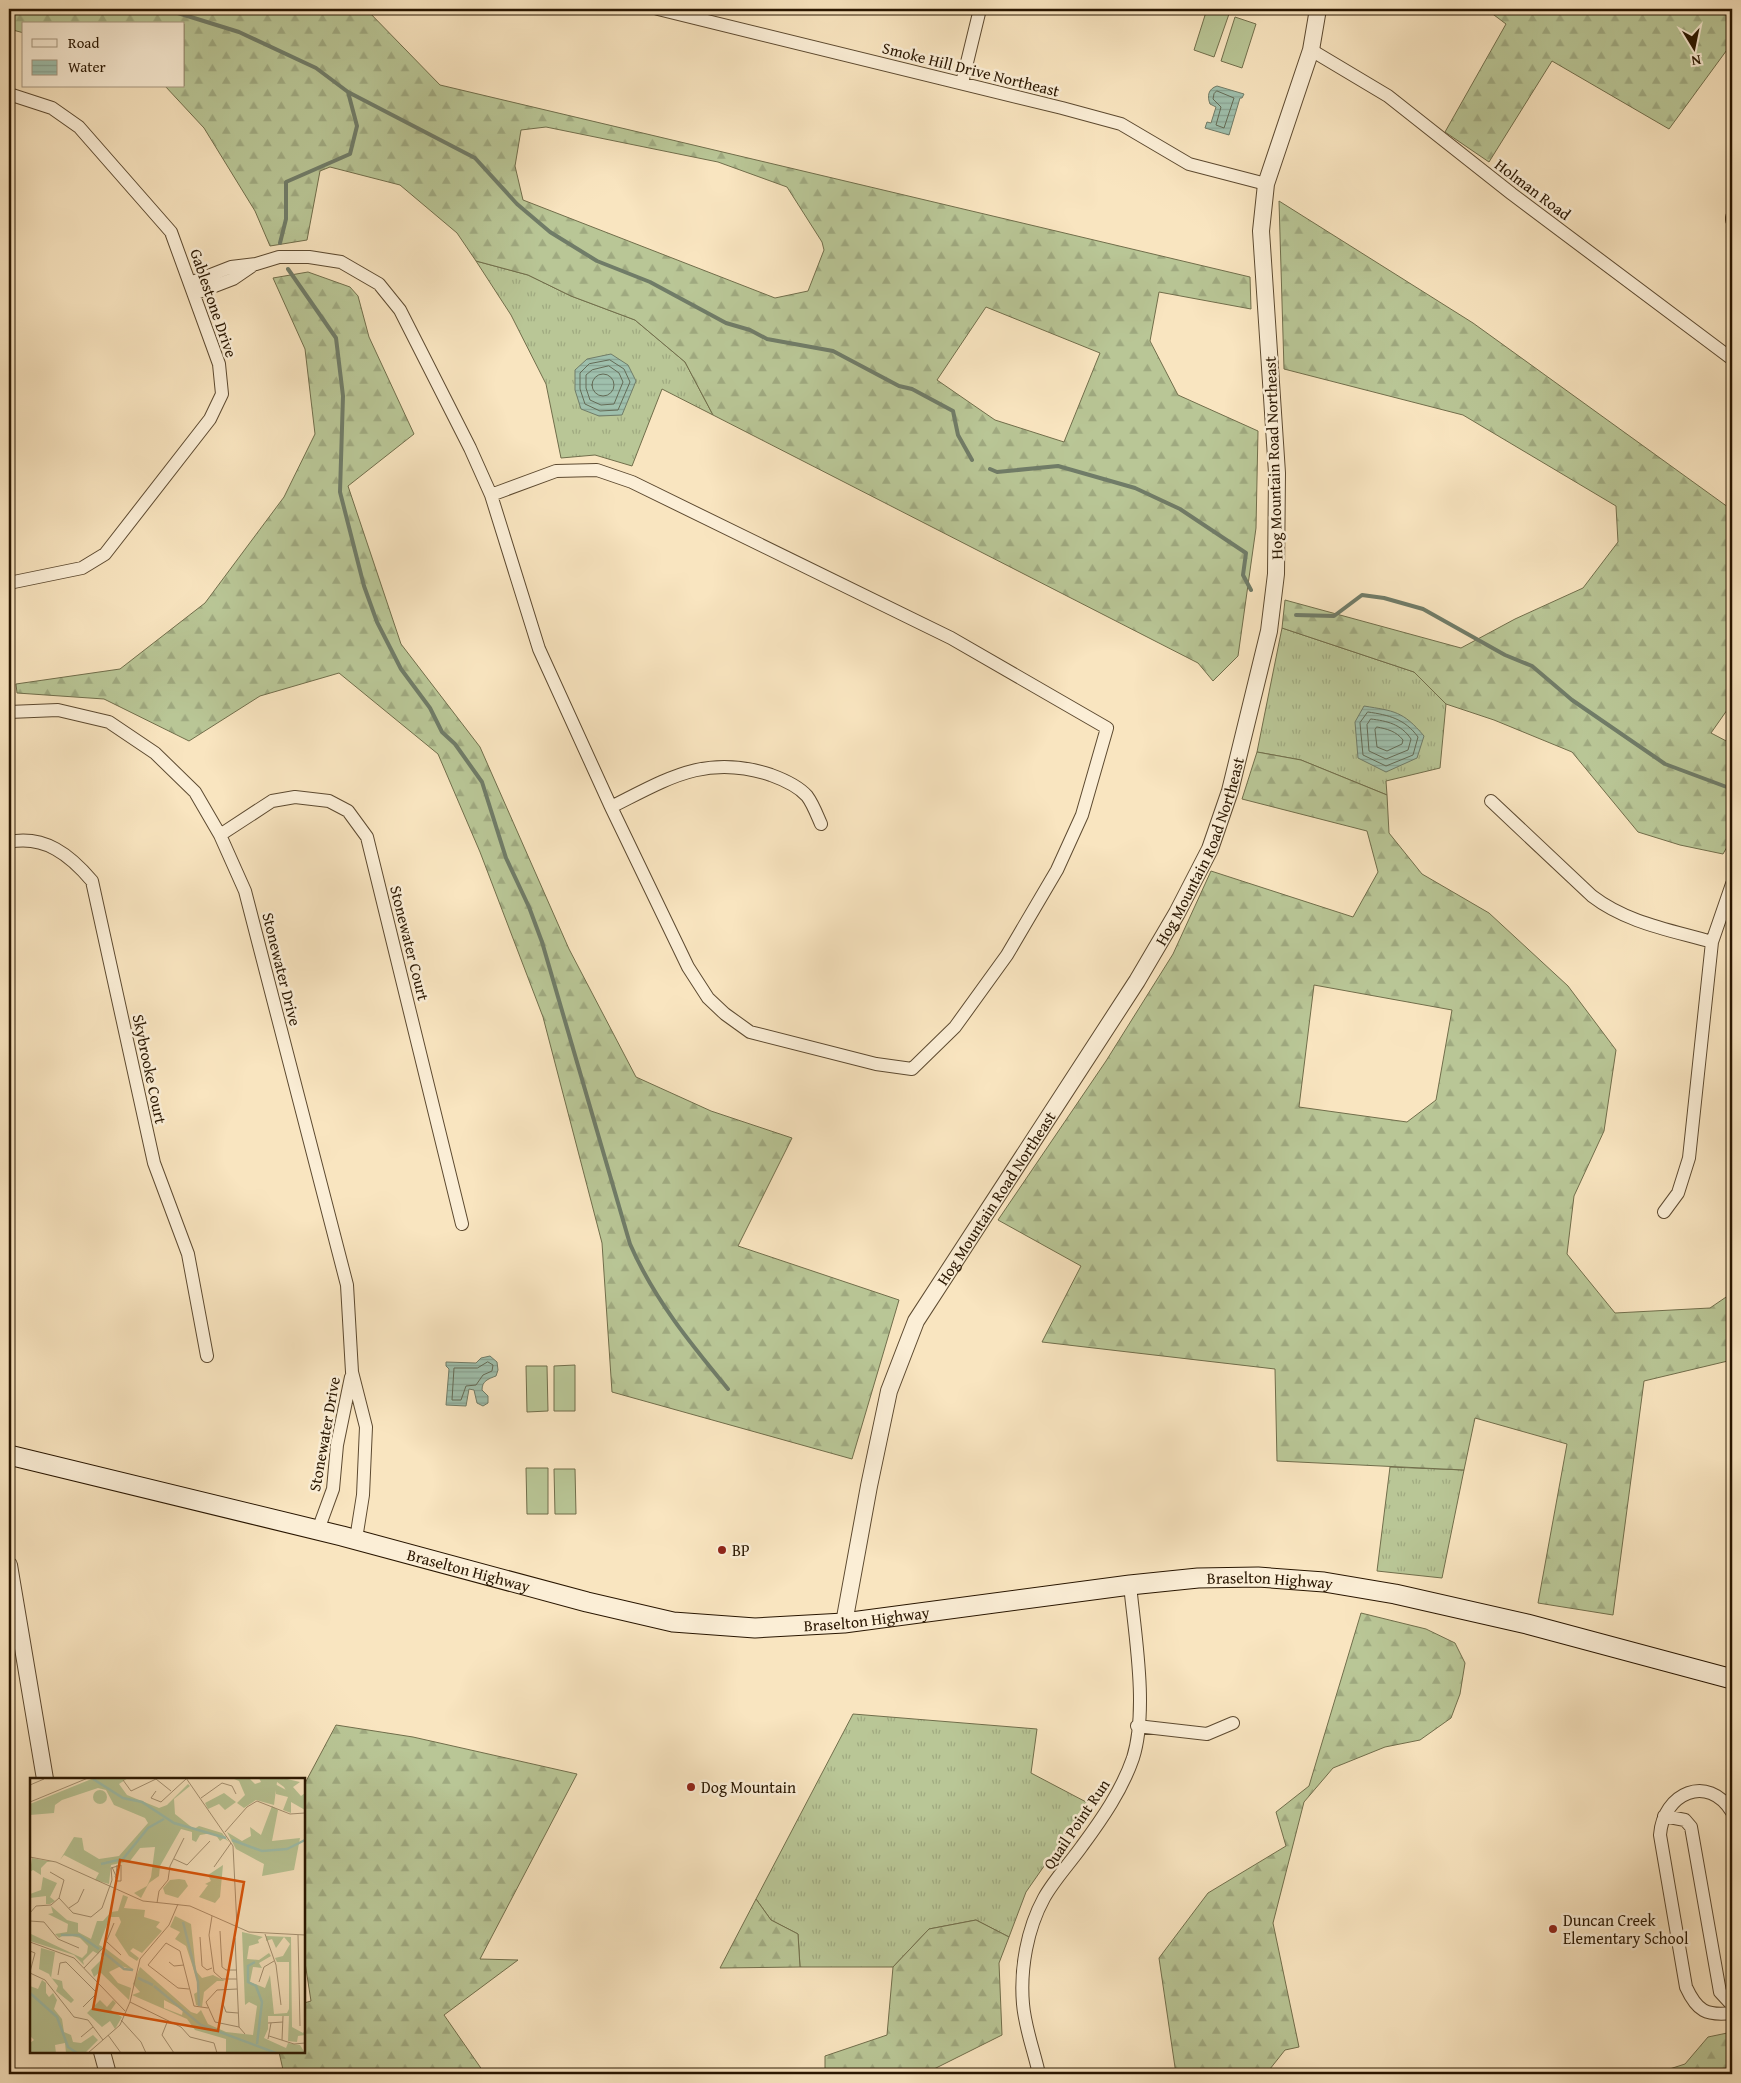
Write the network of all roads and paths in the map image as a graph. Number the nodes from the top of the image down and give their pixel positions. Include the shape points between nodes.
1 (658, 9) edge
2 (980, 9) edge
3 (1318, 9) edge
4 (706, 15) edge
5 (1311, 50) junction
6 (962, 83) junction
7 (9, 94) edge
8 (1266, 184) junction
9 (192, 288) junction
10 (1732, 359) edge
11 (491, 496) junction
12 (9, 583) edge
13 (9, 712) edge
14 (1491, 801) dead end
15 (611, 807) junction
16 (821, 824) dead end
17 (220, 835) junction
18 (9, 842) edge
19 (1732, 884) edge
20 (1712, 942) junction
21 (1664, 1212) dead end
22 (462, 1224) dead end
23 (207, 1356) dead end
24 (352, 1372) junction
25 (9, 1455) edge
26 (318, 1530) junction
27 (356, 1539) junction
28 (9, 1565) edge
29 (1130, 1585) junction
30 (844, 1623) junction
31 (1732, 1679) edge
32 (1232, 1723) dead end
33 (1138, 1726) junction
34 (45, 1778) edge
35 (1732, 1812) edge
36 (1664, 1816) junction
37 (1732, 2005) edge
38 (1732, 2013) edge
39 (102, 2053) edge
40 (108, 2074) edge
41 (1039, 2074) edge

1 - 4 street, Smoke Hill Drive Northeast
2 - 6 street
3 - 5 street, Hog Mountain Road Northeast
4 - 6 street, Smoke Hill Drive Northeast
5 - 8 street, Hog Mountain Road Northeast
5 - 10 street, Holman Road via 1388,96 1512,194
6 - 8 street, Smoke Hill Drive Northeast via 1121,124 1189,164
7 - 9 street, Gablestone Drive via 52,108 80,127 172,232
8 - 30 street, Hog Mountain Road Northeast via 1261,231 1276,454 1276,574 1268,631 1230,791 1210,849 1142,973 916,1321 889,1391 868,1486
9 - 11 street via 231,267 256,264 279,256 341,262 379,284 400,310
9 - 12 street, Gablestone Drive via 219,364 222,394 210,419 105,554 82,568
11 - 15 street via 539,649
11 - 15 street via 556,471 597,470 632,482 951,638 1107,728 1082,815 1057,870 1007,955 955,1027 912,1070 750,1032 725,1014 708,998 688,967
13 - 17 street, Stonewater Drive via 58,710 109,722 155,753 194,792
14 - 20 street via 1607,908 1622,916
15 - 16 street via 676,775 711,766 750,768 781,778 806,795
17 - 22 street, Stonewater Court via 272,801 295,797 329,801 348,811 366,836
17 - 24 street, Stonewater Drive via 246,891 347,1285
18 - 23 street, Skybrooke Court via 24,839 52,845 76,862 92,881 154,1163 188,1254
19 - 20 street
20 - 21 street via 1689,1158 1678,1193
24 - 26 street, Stonewater Drive via 337,1445 333,1489
24 - 27 street, Stonewater Drive via 366,1428 363,1495
25 - 26 main road, Braselton Highway
26 - 27 main road, Braselton Highway
27 - 30 main road, Braselton Highway via 673,1622 755,1628
28 - 34 street
29 - 30 main road, Braselton Highway
29 - 31 main road, Braselton Highway via 1198,1578 1258,1577 1324,1582 1395,1594 1527,1624
29 - 33 street, Quail Point Run via 1138,1669
32 - 33 street via 1208,1734
33 - 41 street, Quail Point Run via 1133,1756 1122,1785 1101,1821 1044,1898 1029,1934 1023,1969 1023,2004
35 - 36 street via 1720,1796 1693,1792 1668,1806
36 - 37 street via 1685,1820 1691,1827 1720,1992
36 - 38 street via 1660,1835 1686,1987 1700,2009 1712,2014
39 - 40 street

